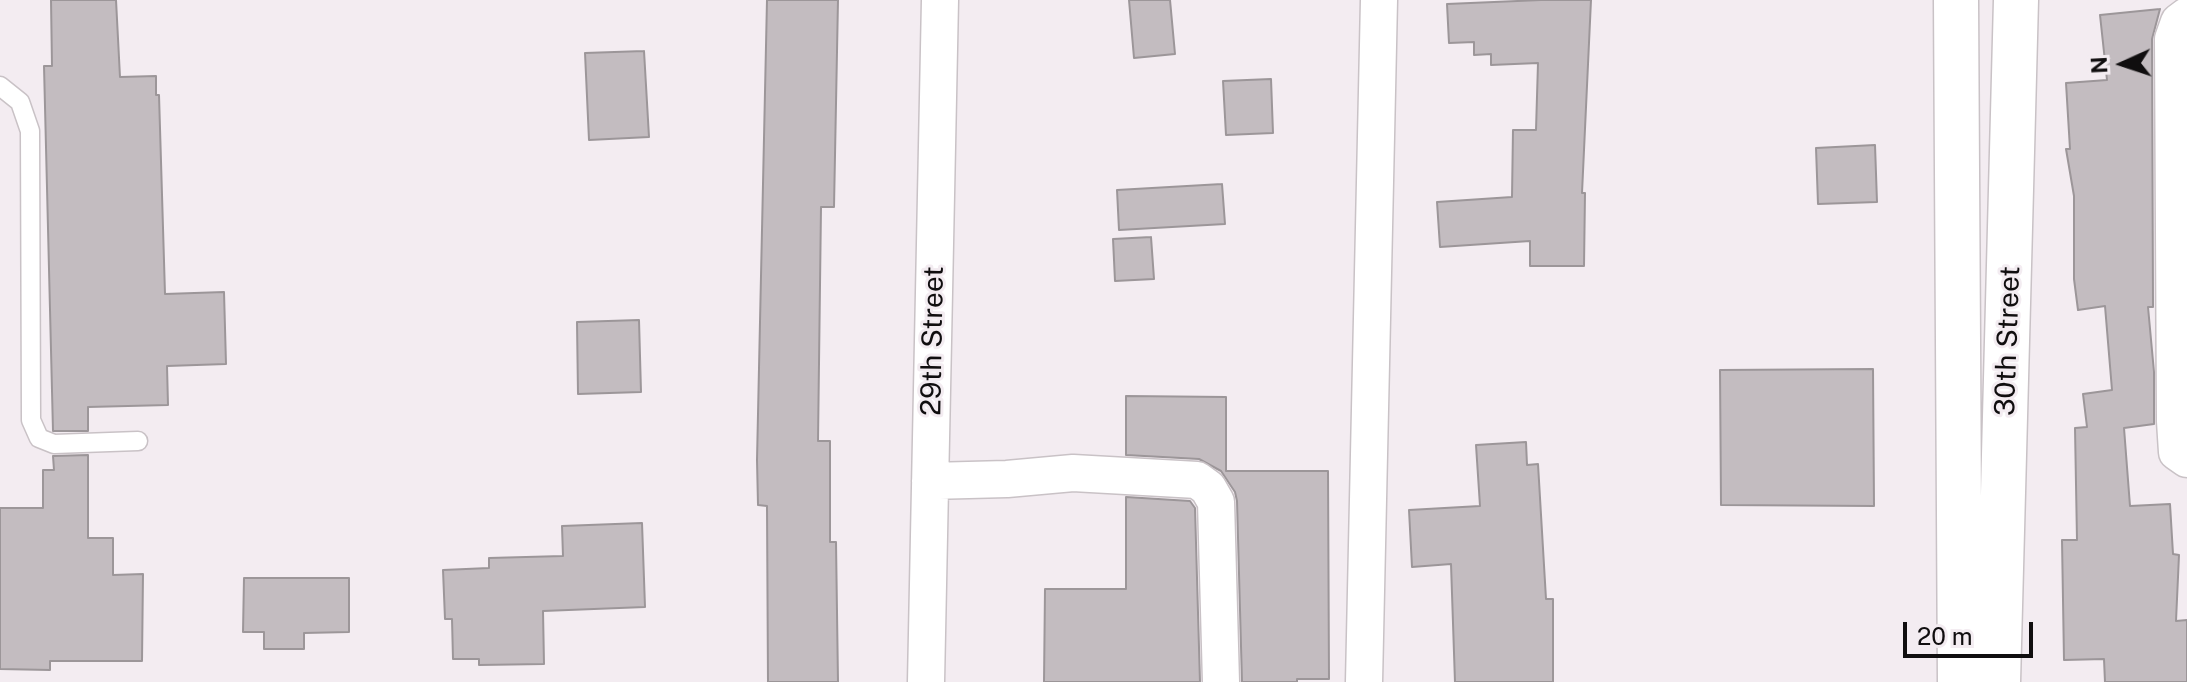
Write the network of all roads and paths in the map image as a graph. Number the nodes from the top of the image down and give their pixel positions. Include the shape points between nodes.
1 (940, 0) edge
2 (1379, 0) edge
3 (1956, 0) edge
4 (2016, 0) edge
5 (2187, 16) edge
6 (0, 86) edge
7 (1957, 217) junction
8 (2011, 219) junction
9 (138, 441) dead end
10 (2187, 459) edge
11 (930, 481) junction
12 (926, 682) edge
13 (1221, 682) edge
14 (1364, 682) edge
15 (1960, 682) edge
16 (1998, 682) edge

1 - 11 street, 29th Street
2 - 14 street
3 - 7 main road, 30th Street
4 - 8 main road, 30th Street
5 - 10 street via 2173,39 2175,421 2177,452
6 - 9 lane via 20,102 30,131 31,420 39,438 54,444
7 - 8 main road
7 - 15 main road, 30th Street
8 - 16 main road, 30th Street
11 - 12 street, 29th Street
11 - 13 street via 1073,473 1197,480 1216,502

